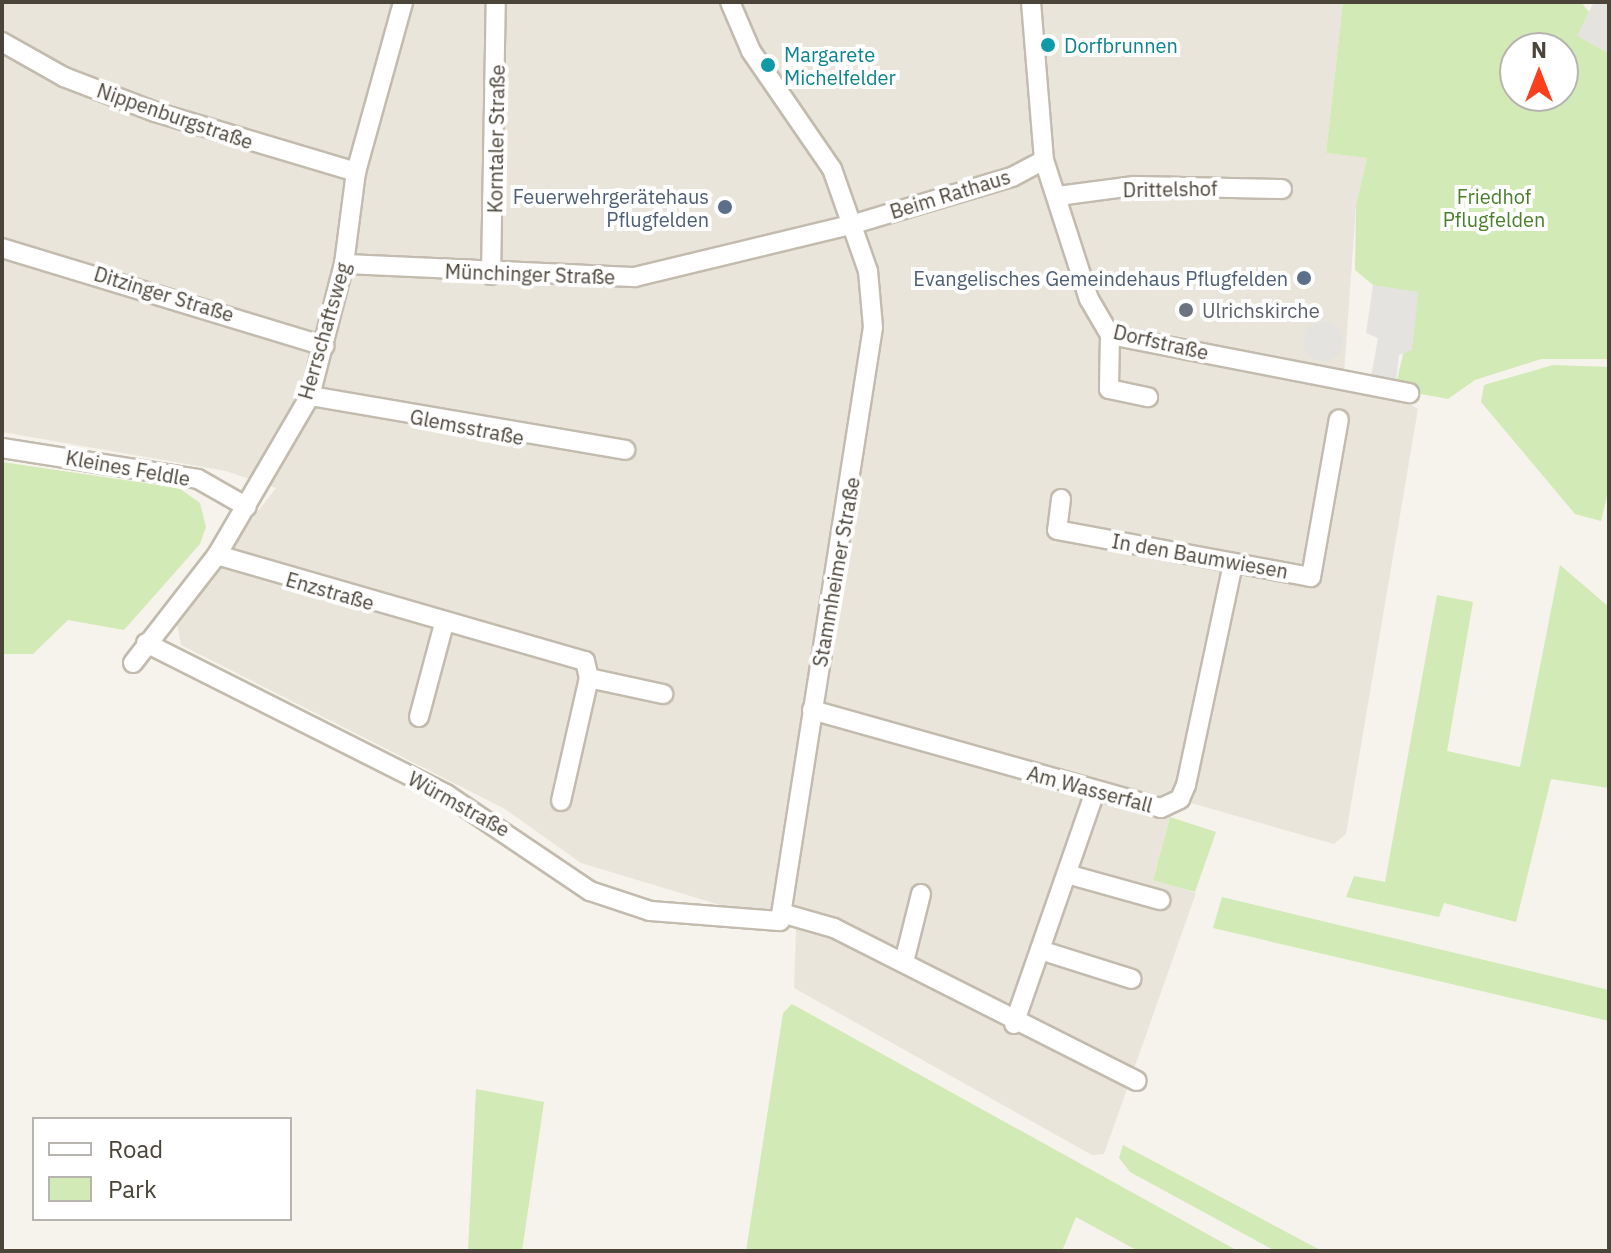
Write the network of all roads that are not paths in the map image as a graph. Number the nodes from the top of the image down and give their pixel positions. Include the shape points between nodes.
1 (403, 2) edge
2 (496, 2) edge
3 (730, 2) edge
4 (1031, 2) edge
5 (2, 42) edge
6 (1044, 160) junction
7 (356, 172) junction
8 (1282, 189) dead end
9 (1058, 196) junction
10 (854, 224) junction
11 (2, 248) edge
12 (344, 264) junction
13 (491, 275) junction
14 (1110, 335) junction
15 (324, 346) junction
16 (1409, 393) dead end
17 (310, 396) junction
18 (1148, 397) dead end
19 (1339, 419) dead end
20 (2, 448) edge
21 (625, 450) dead end
22 (1061, 499) dead end
23 (247, 507) junction
24 (217, 555) junction
25 (1233, 563) junction
26 (444, 624) junction
27 (146, 643) junction
28 (133, 663) dead end
29 (589, 678) junction
30 (663, 694) dead end
31 (812, 710) junction
32 (419, 717) dead end
33 (1095, 792) junction
34 (561, 801) dead end
35 (1067, 874) junction
36 (921, 894) dead end
37 (1160, 900) dead end
38 (782, 917) junction
39 (1040, 950) junction
40 (904, 962) junction
41 (1132, 979) dead end
42 (1014, 1024) junction
43 (1137, 1081) dead end

1 - 7 street, Herrschaftsweg
2 - 13 street, Korntaler Straße
3 - 10 street, Stammheimer Straße via 751,51 832,169
4 - 6 street, Dorfstraße
5 - 7 street, Nippenburgstraße via 64,77 155,112
6 - 9 street, Dorfstraße
6 - 10 street, Beim Rathaus via 1012,177
7 - 12 street, Herrschaftsweg
8 - 9 street, Drittelshof via 1134,186
9 - 14 street, Dorfstraße via 1089,299
10 - 13 street, Münchinger Straße via 635,277
10 - 31 street, Stammheimer Straße via 873,327
11 - 15 street, Ditzinger Straße
12 - 13 street, Münchinger Straße
12 - 15 street, Herrschaftsweg
14 - 16 street, Dorfstraße
14 - 18 street via 1109,389
15 - 17 street, Herrschaftsweg
17 - 21 street, Glemsstraße
17 - 23 street, Herrschaftsweg
19 - 25 street, In den Baumwiesen via 1311,577
20 - 23 street, Kleines Feldle via 198,479
22 - 25 street, In den Baumwiesen via 1057,530
23 - 24 street, Herrschaftsweg
24 - 26 street, Enzstraße
24 - 27 street, Herrschaftsweg
25 - 33 street, Am Wasserfall via 1180,799 1161,808
26 - 29 street, Enzstraße via 585,661
26 - 32 street
27 - 28 street, Herrschaftsweg
27 - 38 street, Würmstraße via 446,794 590,891 650,911
29 - 30 street, Enzstraße
29 - 34 street
31 - 33 street, Am Wasserfall
31 - 38 street, Stammheimer Straße
33 - 35 street
35 - 37 street
35 - 39 street
36 - 40 street
38 - 40 street, Würmstraße
39 - 41 street
39 - 42 street
40 - 42 street, Würmstraße
42 - 43 street, Würmstraße

